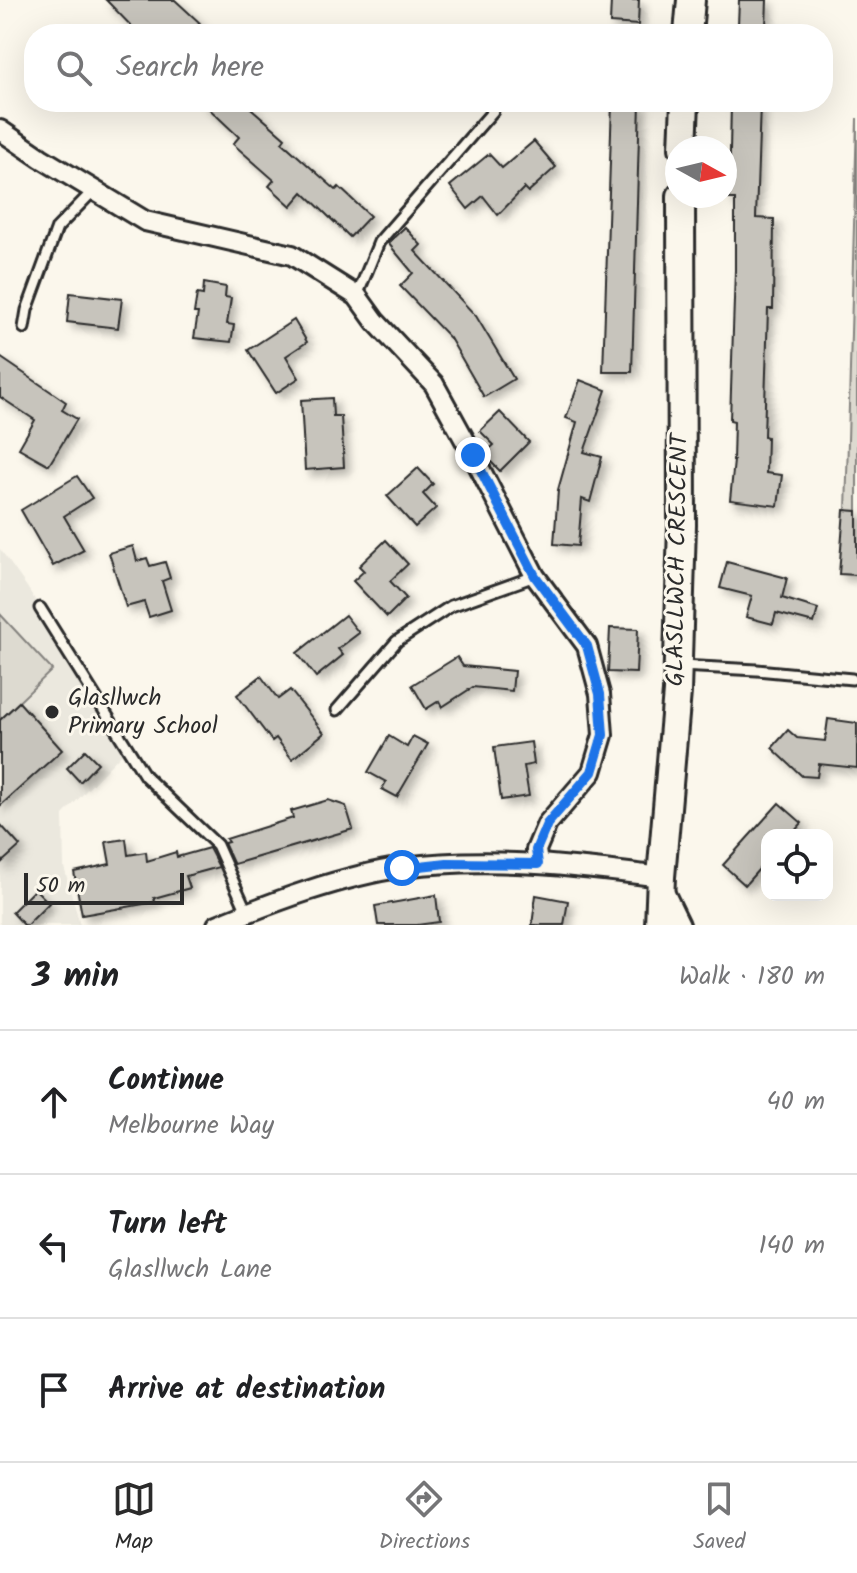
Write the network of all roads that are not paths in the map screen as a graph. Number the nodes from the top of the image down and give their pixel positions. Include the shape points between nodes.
1 (691, 0) edge
2 (689, 24) edge
3 (492, 112) edge
4 (685, 112) edge
5 (0, 130) edge
6 (684, 136) edge
7 (94, 190) junction
8 (681, 208) edge
9 (357, 296) junction
10 (24, 328) dead end
11 (535, 576) junction
12 (40, 608) dead end
13 (677, 666) junction
14 (852, 679) dead end
15 (337, 710) dead end
16 (538, 864) junction
17 (661, 883) junction
18 (247, 912) junction
19 (666, 924) edge
20 (217, 925) edge

1 - 2 main road
3 - 9 lane via 379,242
4 - 6 main road
5 - 7 street
7 - 9 street via 145,221 292,255
7 - 10 lane via 57,228
8 - 13 main road, GLASLLWCH CRESCENT
9 - 11 street via 434,384
11 - 15 lane via 451,606 397,641
11 - 16 street via 587,646 600,694 603,735 592,772 547,824 536,850
12 - 18 lane via 145,776 217,845
13 - 14 lane
13 - 17 main road, GLASLLWCH CRESCENT
16 - 17 street
16 - 18 street via 402,868 355,877
17 - 19 main road, GLASLLWCH CRESCENT
18 - 20 street

